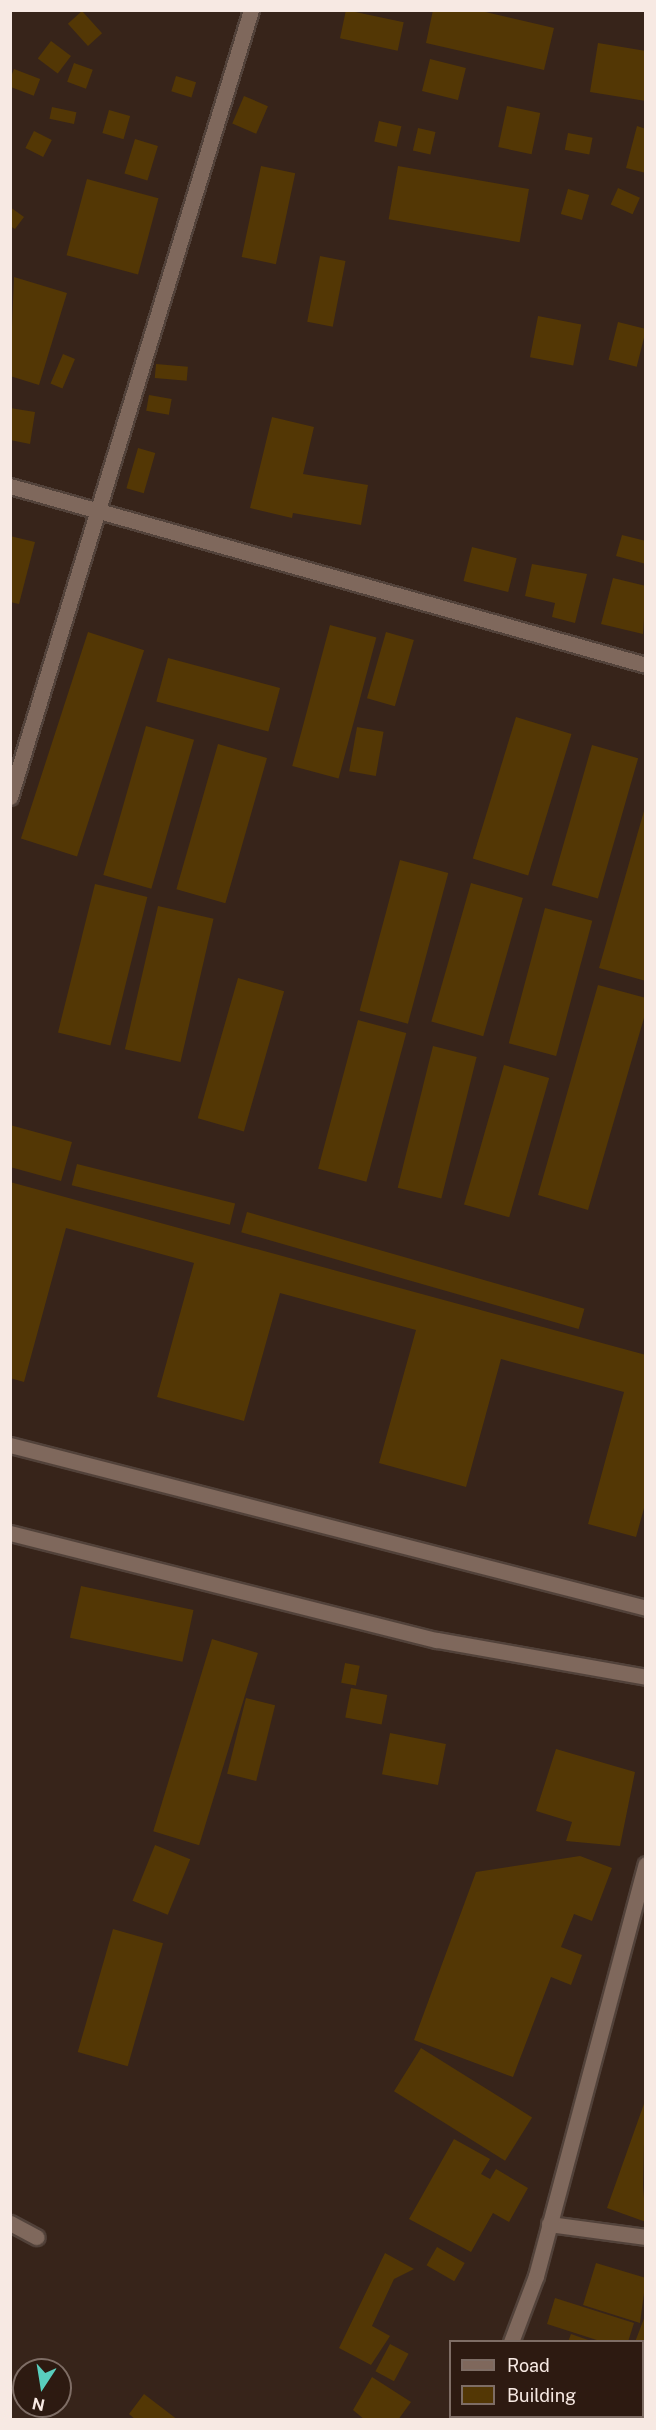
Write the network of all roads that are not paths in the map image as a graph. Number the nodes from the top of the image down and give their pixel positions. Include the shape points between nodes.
1 (251, 10) edge
2 (10, 486) edge
3 (99, 510) junction
4 (645, 664) edge
5 (10, 797) edge
6 (10, 1445) edge
7 (10, 1533) edge
8 (645, 1608) edge
9 (645, 1677) edge
10 (643, 1879) edge
11 (10, 2223) edge
12 (549, 2224) junction
13 (36, 2237) dead end
14 (645, 2237) edge
15 (512, 2340) edge

1 - 3 street
2 - 3 street
3 - 4 street
3 - 5 street
6 - 8 street
7 - 9 street via 438,1640
10 - 12 street
11 - 13 street
12 - 14 street
12 - 15 street

